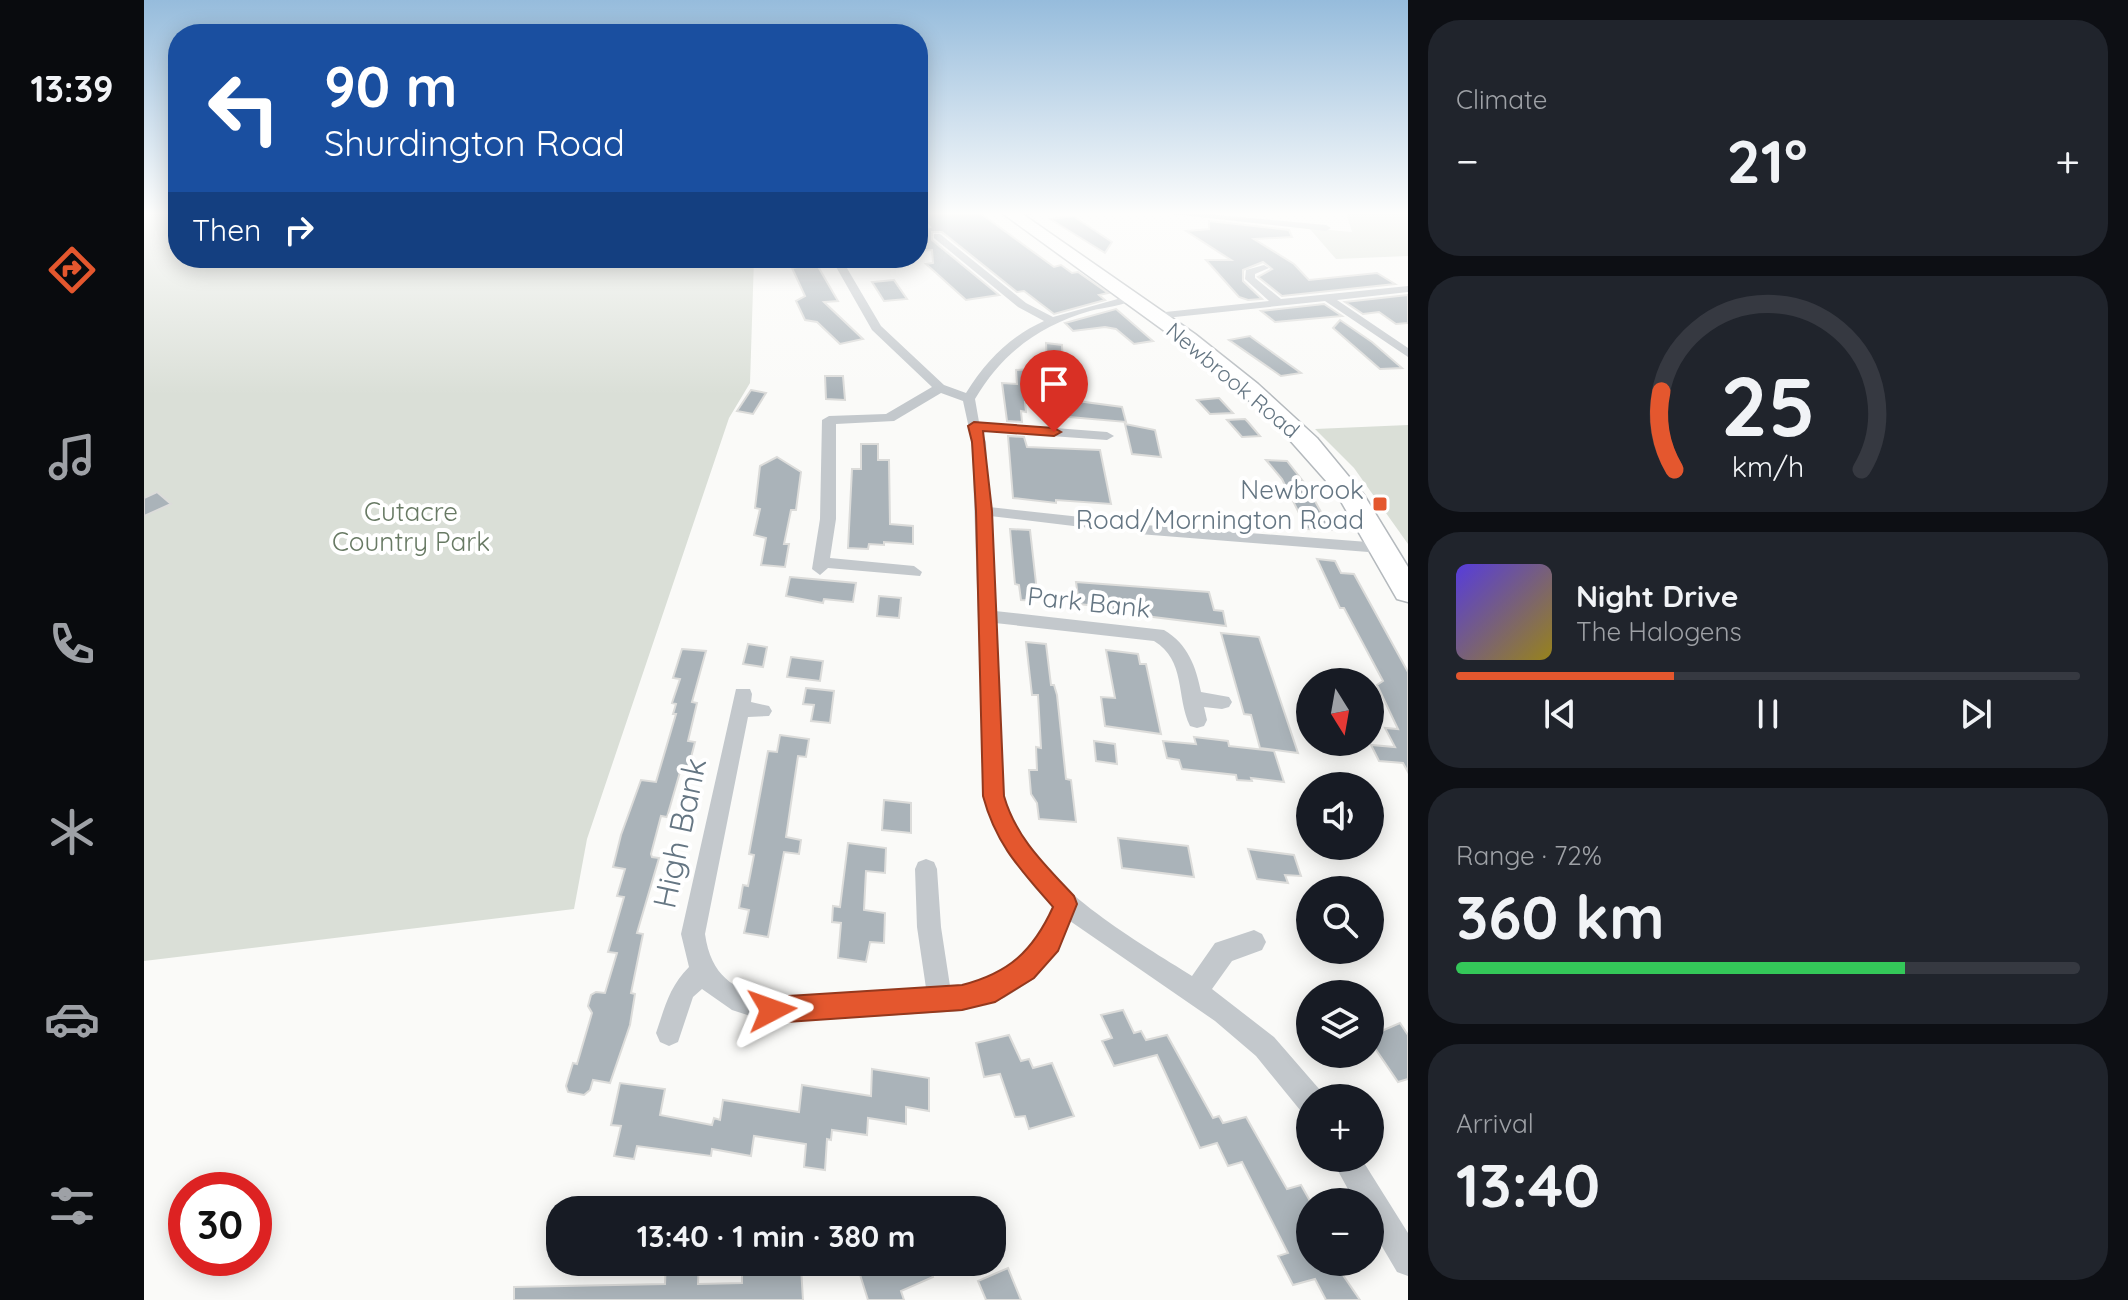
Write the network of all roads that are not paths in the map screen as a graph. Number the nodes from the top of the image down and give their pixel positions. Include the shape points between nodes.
1 (845, 274) edge
2 (983, 274) edge
3 (1099, 274) edge
4 (1250, 274) edge
5 (1408, 289) edge
6 (1326, 297) junction
7 (1132, 298) junction
8 (1277, 302) junction
9 (1156, 316) junction
10 (1051, 320) junction
11 (1408, 353) edge
12 (940, 388) junction
13 (969, 399) junction
14 (974, 426) junction
15 (1107, 436) dead end
16 (984, 511) junction
17 (1090, 523) dead end
18 (1145, 530) dead end
19 (1381, 548) junction
20 (906, 576) dead end
21 (1408, 592) edge
22 (986, 616) junction
23 (1192, 698) junction
24 (1222, 702) dead end
25 (748, 705) dead end
26 (1197, 720) dead end
27 (926, 869) dead end
28 (1066, 904) junction
29 (1254, 942) dead end
30 (702, 971) junction
31 (1195, 993) junction
32 (940, 999) junction
33 (669, 1033) dead end
34 (1296, 1084) edge
35 (1354, 1172) edge
36 (1408, 1261) edge

1 - 12 street via 876,328
2 - 10 street via 1022,305
3 - 7 highway, Newbrook Road
4 - 8 street
5 - 6 street
6 - 8 street
6 - 11 street
7 - 9 highway, Newbrook Road
7 - 10 street
8 - 9 street
9 - 19 highway, Newbrook Road via 1288,423 1335,474
10 - 13 street via 1013,342 987,369
12 - 13 street
12 - 20 street via 889,418 829,420 828,519 820,566
13 - 14 street
14 - 15 street
14 - 16 street
16 - 17 street
16 - 22 street
18 - 19 street
19 - 21 highway, Newbrook Road
22 - 23 street, Park Bank via 1158,635 1180,652
22 - 28 street via 997,808 1014,847
23 - 24 street
23 - 26 street, Park Bank
25 - 30 street, High Bank via 693,934
27 - 32 street
28 - 31 street
28 - 32 street via 1049,943 1025,970 995,989
29 - 31 street via 1224,951
30 - 32 street via 747,1005 772,1010
30 - 33 street via 683,990
31 - 34 street via 1258,1040
35 - 36 street

